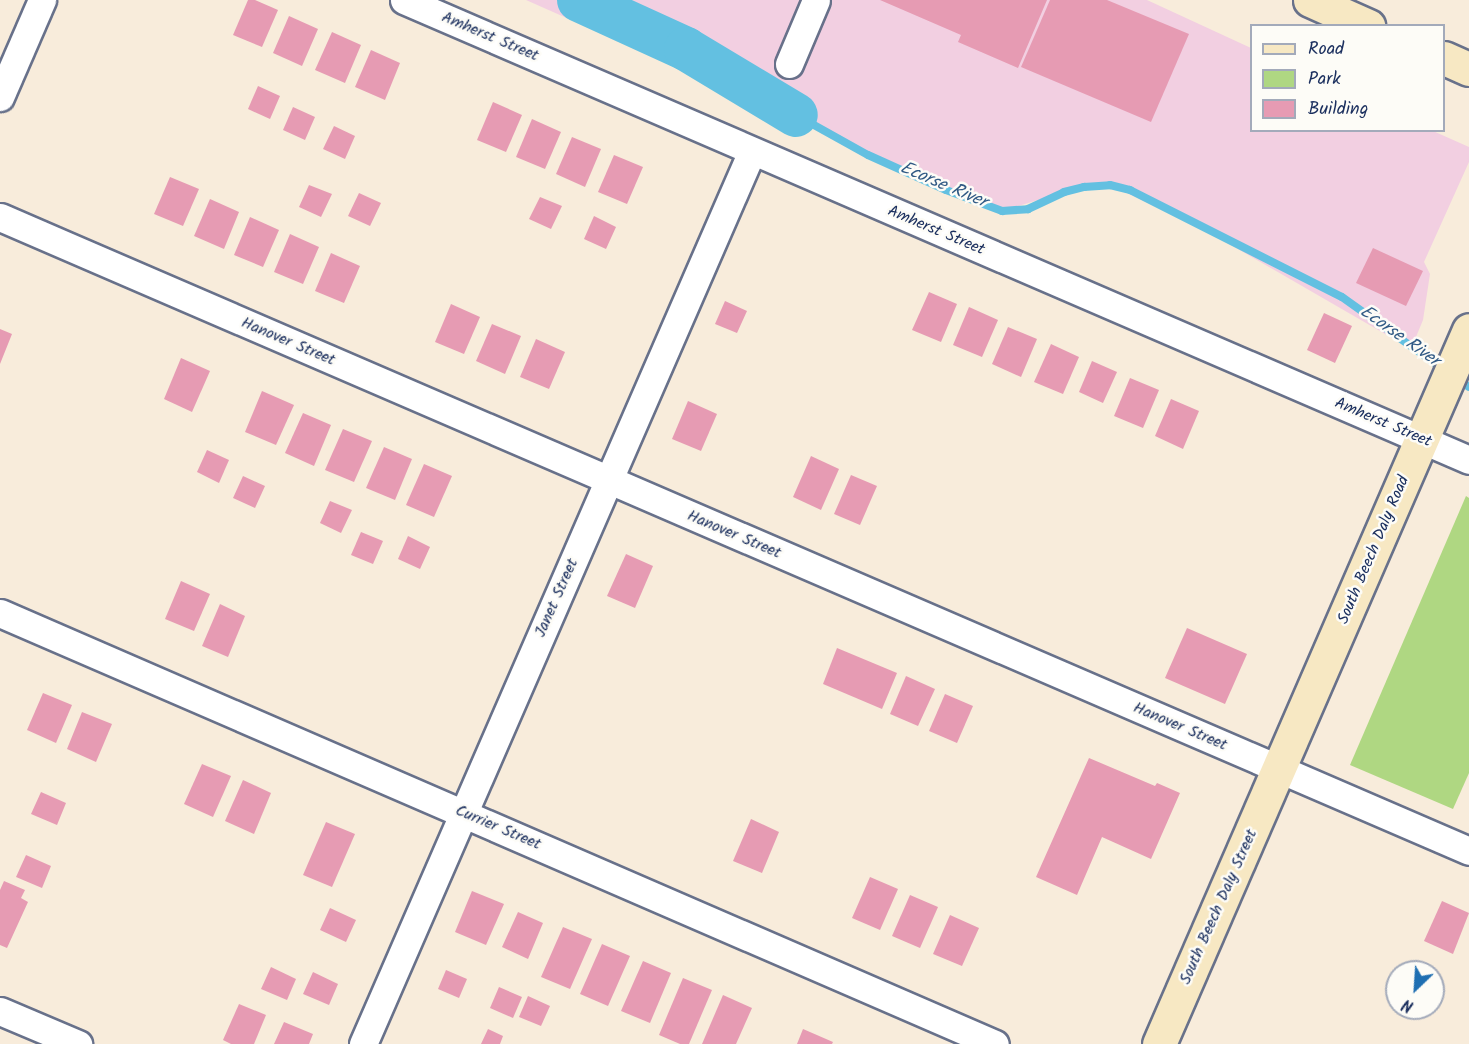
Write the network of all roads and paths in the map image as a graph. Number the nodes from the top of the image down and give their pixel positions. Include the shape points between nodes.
1 (42, 0) edge
2 (404, 0) edge
3 (816, 0) edge
4 (1310, 0) edge
5 (1364, 24) edge
6 (1445, 59) edge
7 (789, 64) dead end
8 (1469, 69) edge
9 (0, 97) edge
10 (752, 151) junction
11 (0, 217) edge
12 (1465, 338) edge
13 (1422, 440) junction
14 (1469, 460) edge
15 (609, 481) junction
16 (0, 613) edge
17 (1279, 770) junction
18 (464, 813) junction
19 (1469, 850) edge
20 (0, 1011) edge
21 (78, 1044) edge
22 (363, 1044) edge
23 (995, 1044) edge
24 (1159, 1044) edge

1 - 9 street
2 - 10 street, Amherst Street
3 - 7 street
4 - 5 main road
6 - 8 main road
10 - 13 street, Amherst Street
10 - 15 street, Janet Street
11 - 15 street, Hanover Street
12 - 13 main road, South Beech Daly Road
13 - 14 street, Amherst Street
13 - 17 main road, South Beech Daly Road
15 - 17 street, Hanover Street
15 - 18 street, Janet Street
16 - 18 street, Currier Street
17 - 19 street, Hanover Street
17 - 24 main road, South Beech Daly Street
18 - 22 street, Janet Street
18 - 23 street, Currier Street
20 - 21 street

